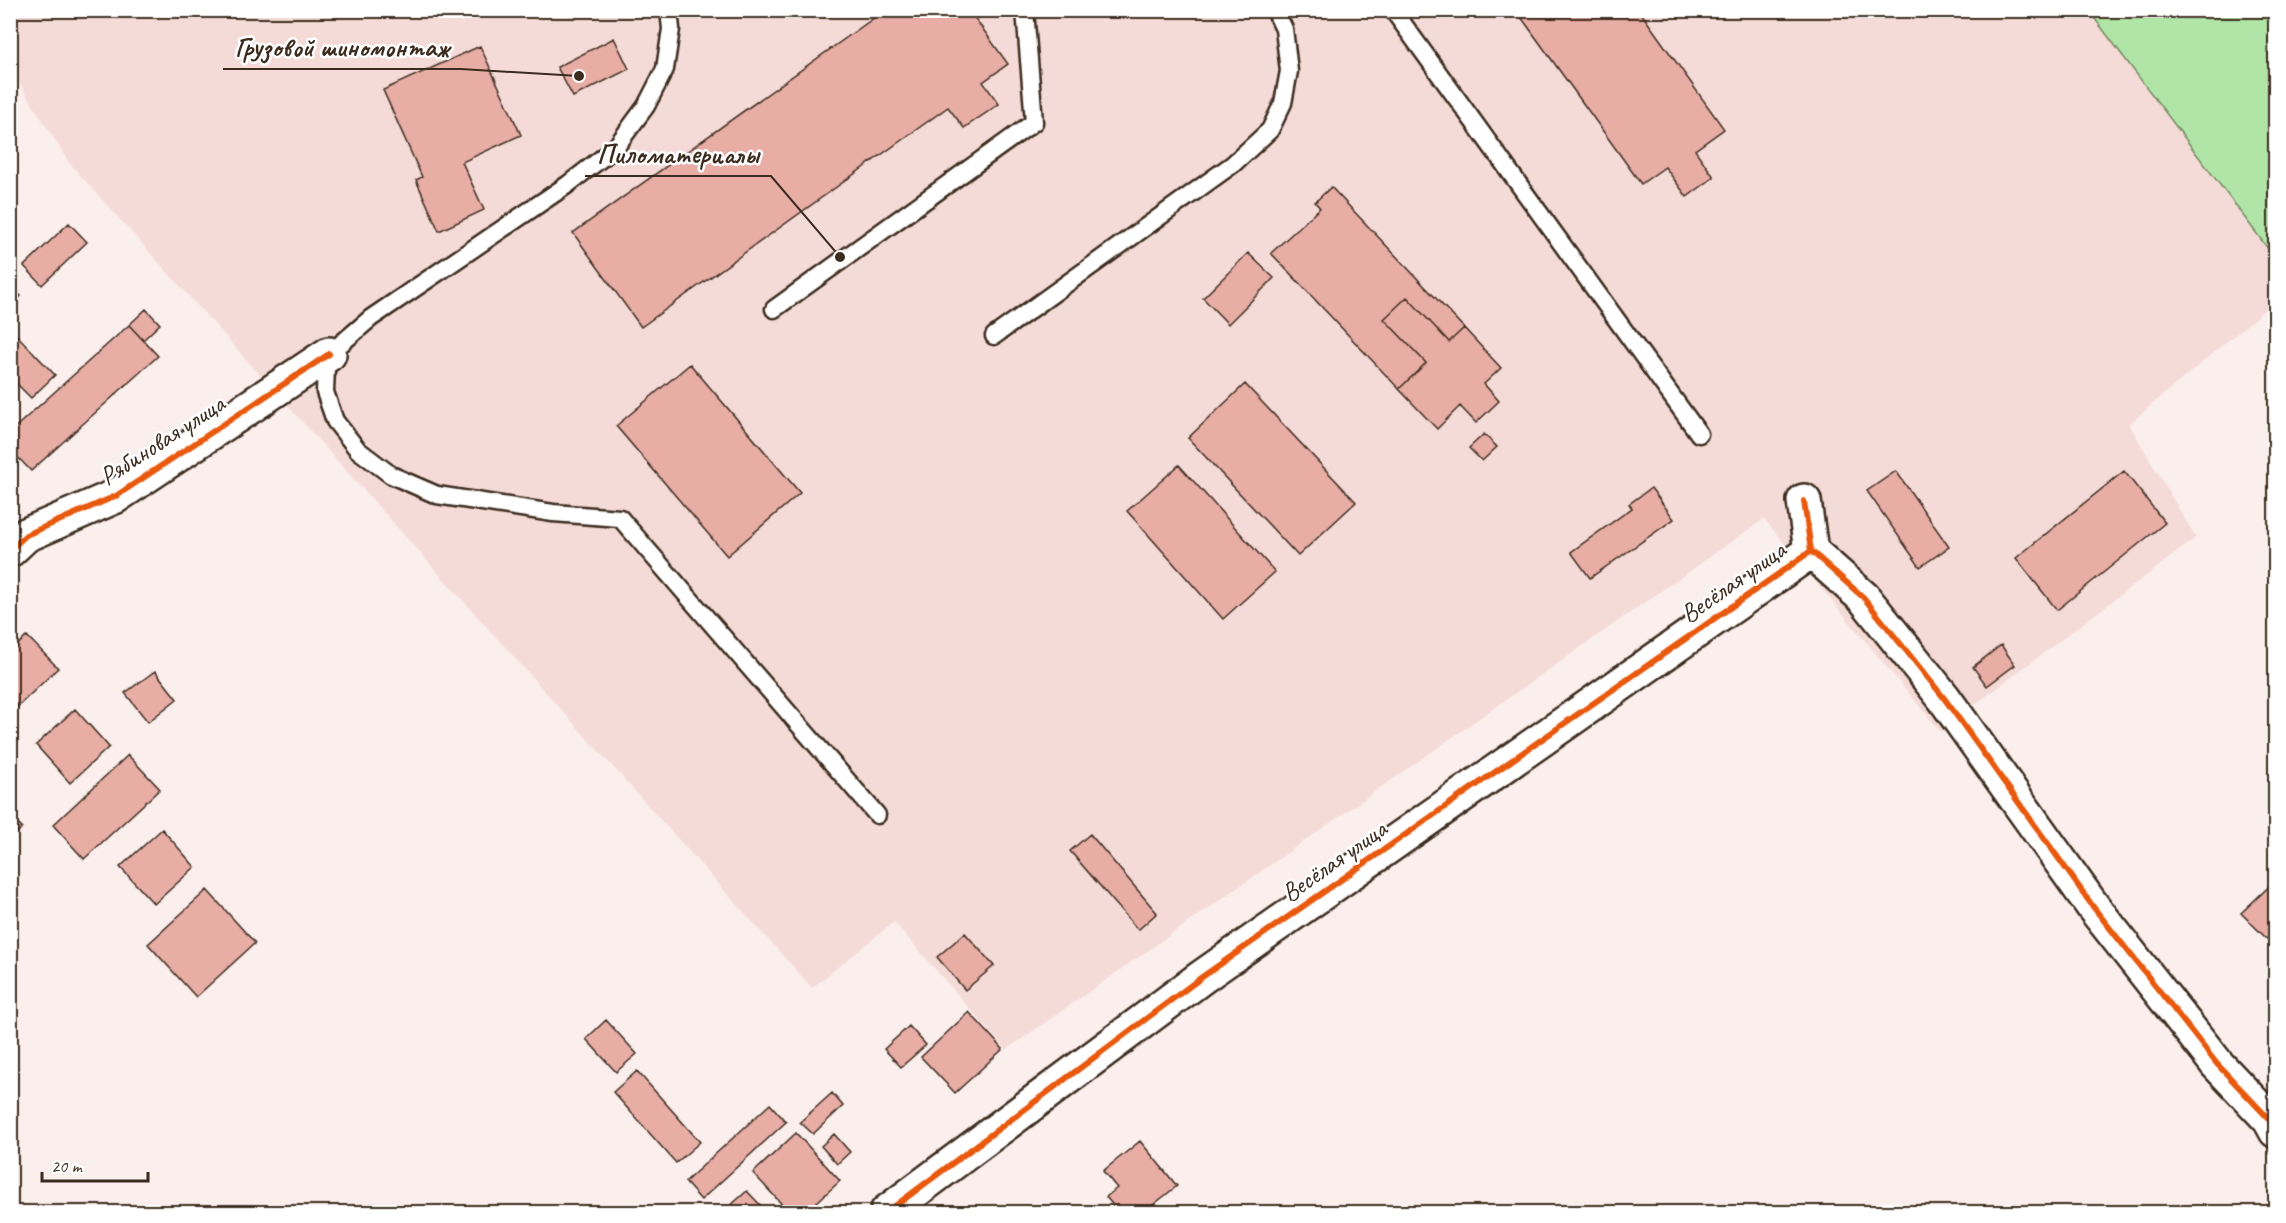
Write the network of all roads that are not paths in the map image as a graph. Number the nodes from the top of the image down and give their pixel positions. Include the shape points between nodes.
1 (669, 10) edge
2 (1025, 10) edge
3 (1275, 10) edge
4 (1393, 10) edge
5 (774, 309) dead end
6 (994, 336) dead end
7 (329, 354) junction
8 (1699, 434) dead end
9 (1804, 501) dead end
10 (10, 550) edge
11 (1811, 551) junction
12 (877, 815) dead end
13 (2276, 1131) edge
14 (887, 1212) edge

1 - 7 lane via 671,29 665,69 646,106 615,148 567,185 370,318
2 - 5 lane via 1034,122
3 - 6 lane via 1284,29 1289,71 1283,103 1270,130 1233,164
4 - 8 lane
7 - 10 street, Рябиновая улица via 116,496 26,535
7 - 12 lane via 325,392 335,420 358,450 391,475 437,495 553,513 620,518
9 - 11 street
11 - 13 street via 1864,598 1929,680 2094,908 2217,1064
11 - 14 street, Весёлая улица via 1202,977

